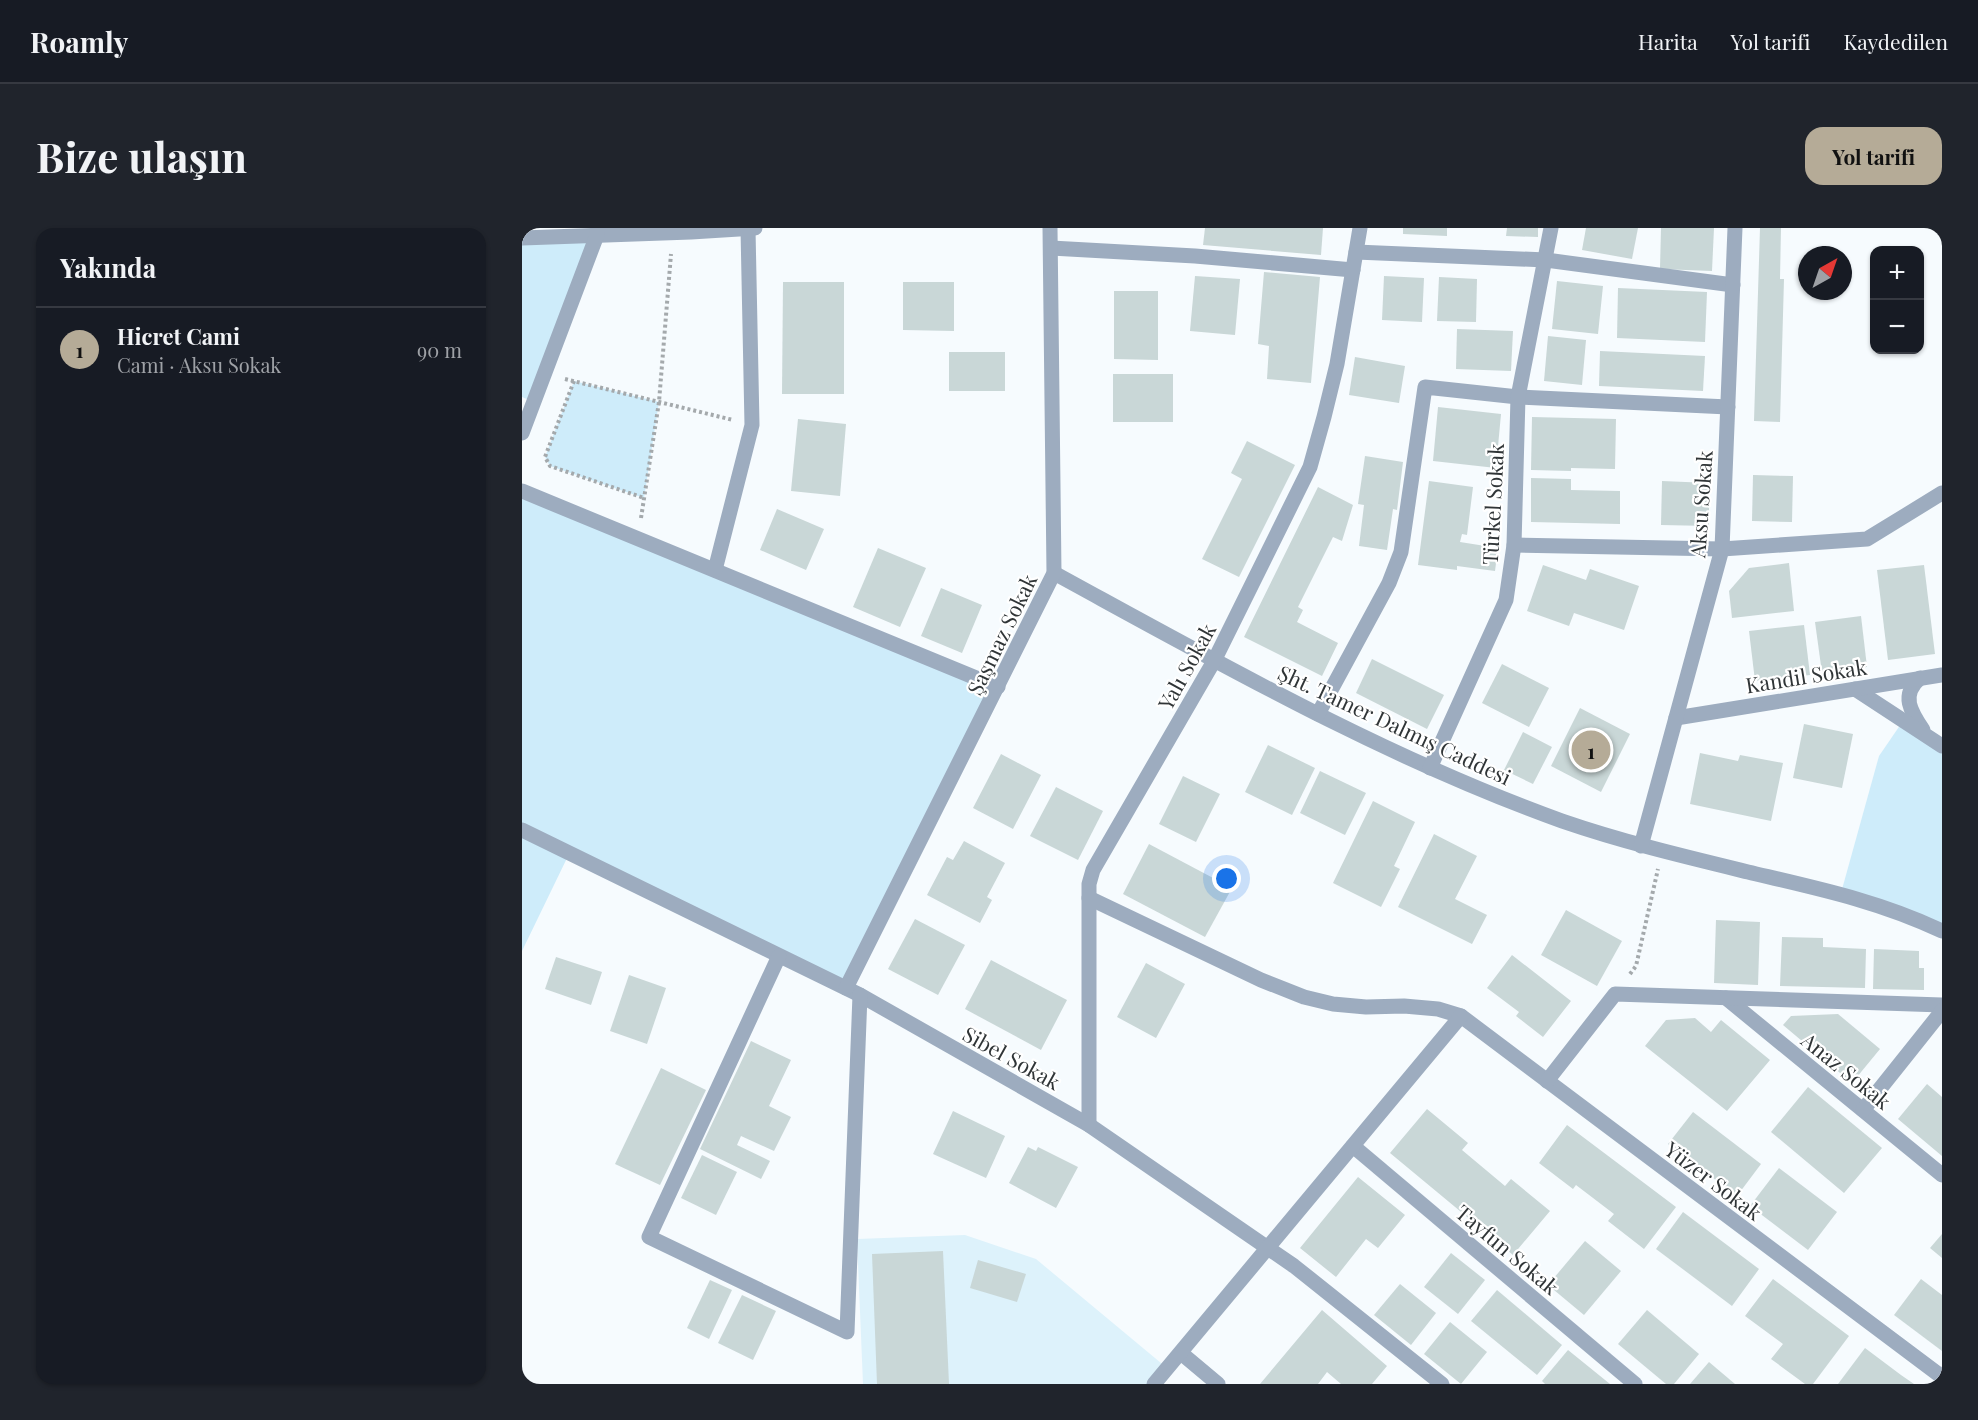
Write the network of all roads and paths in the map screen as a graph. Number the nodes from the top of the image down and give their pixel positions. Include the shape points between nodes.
1 (755, 228) edge
2 (1050, 228) edge
3 (1360, 228) edge
4 (1551, 228) edge
5 (1735, 228) edge
6 (748, 229) edge
7 (691, 230) edge
8 (597, 232) edge
9 (672, 233) junction
10 (522, 238) edge
11 (1050, 248) junction
12 (1356, 252) junction
13 (1546, 260) junction
14 (1353, 270) junction
15 (1733, 285) junction
16 (544, 374) junction
17 (574, 381) junction
18 (1518, 397) junction
19 (659, 402) junction
20 (1728, 407) junction
21 (752, 425) junction
22 (522, 433) edge
23 (522, 491) edge
24 (1942, 493) edge
25 (644, 498) junction
26 (638, 538) junction
27 (1514, 545) junction
28 (1722, 549) junction
29 (715, 570) junction
30 (1054, 573) junction
31 (1214, 661) junction
32 (1942, 675) edge
33 (1920, 678) junction
34 (998, 687) junction
35 (1855, 688) junction
36 (1318, 714) junction
37 (1676, 718) junction
38 (1928, 736) junction
39 (1942, 746) edge
40 (1430, 768) junction
41 (522, 830) edge
42 (1641, 846) junction
43 (1662, 851) junction
44 (1089, 898) junction
45 (1942, 931) edge
46 (779, 956) junction
47 (846, 988) junction
48 (1615, 994) junction
49 (860, 996) junction
50 (1726, 998) junction
51 (1942, 1005) edge
52 (1942, 1011) edge
53 (1461, 1016) junction
54 (1547, 1081) junction
55 (1863, 1110) junction
56 (1089, 1125) junction
57 (1353, 1146) junction
58 (1942, 1175) edge
59 (1268, 1248) junction
60 (1181, 1353) junction
61 (1942, 1377) edge
62 (1154, 1384) edge
63 (1218, 1384) edge
64 (1442, 1384) edge
65 (1635, 1384) edge

1 - 6 street
2 - 11 street, Şaşmaz Sokak
3 - 12 street, Yalı Sokak
4 - 13 street, Türkel Sokak
5 - 15 street, Aksu Sokak
6 - 7 street
6 - 21 street
7 - 9 street
8 - 9 street
8 - 10 street
8 - 16 street
9 - 19 path
11 - 14 street
11 - 30 street, Şaşmaz Sokak
12 - 13 street
12 - 14 street, Yalı Sokak
13 - 15 street
13 - 18 street, Türkel Sokak
14 - 31 street, Yalı Sokak via 1336,364 1310,467
15 - 20 street, Aksu Sokak
16 - 17 path
16 - 22 street
17 - 19 path
17 - 25 path via 546,462
18 - 20 street
18 - 27 street, Türkel Sokak
18 - 36 street via 1425,387 1401,552 1389,583
19 - 21 path
19 - 25 path
20 - 28 street, Aksu Sokak
21 - 29 street
23 - 26 street
24 - 28 street via 1867,539
25 - 26 path
26 - 29 street
27 - 28 street
27 - 40 street, Türkel Sokak via 1506,600
28 - 37 street, Aksu Sokak
29 - 34 street
30 - 31 street, Şht. Tamer Dalmış Caddesi
30 - 34 street, Şaşmaz Sokak
31 - 36 street, Şht. Tamer Dalmış Caddesi
31 - 44 street, Yalı Sokak via 1093,870
32 - 33 street, Kandil Sokak
33 - 35 street, Kandil Sokak
33 - 38 street via 1909,697 1913,714
34 - 47 street, Şaşmaz Sokak
35 - 37 street, Kandil Sokak
35 - 38 street
36 - 40 street, Şht. Tamer Dalmış Caddesi
37 - 42 street, Aksu Sokak
38 - 39 street
40 - 42 street, Şht. Tamer Dalmış Caddesi via 1563,821
41 - 46 street, Sibel Sokak
42 - 43 street, Şht. Tamer Dalmış Caddesi
43 - 45 street, Şht. Tamer Dalmış Caddesi via 1841,893 1914,917
43 - 48 path via 1636,966
44 - 53 street via 1304,997 1366,1007 1438,1009
44 - 56 street, Yalı Sokak
46 - 47 street, Sibel Sokak
46 - 49 street via 649,1237 847,1332
47 - 49 street, Sibel Sokak
48 - 50 street
48 - 54 street
49 - 56 street, Sibel Sokak
50 - 51 street
50 - 55 street, Anaz Sokak
52 - 55 street
53 - 54 street, Yüzer Sokak
53 - 57 street
54 - 61 street, Yüzer Sokak
55 - 58 street, Anaz Sokak
56 - 59 street, Sibel Sokak
57 - 59 street
57 - 65 street, Tayfun Sokak
59 - 60 street
59 - 64 street, Sibel Sokak
60 - 62 street
60 - 63 street

